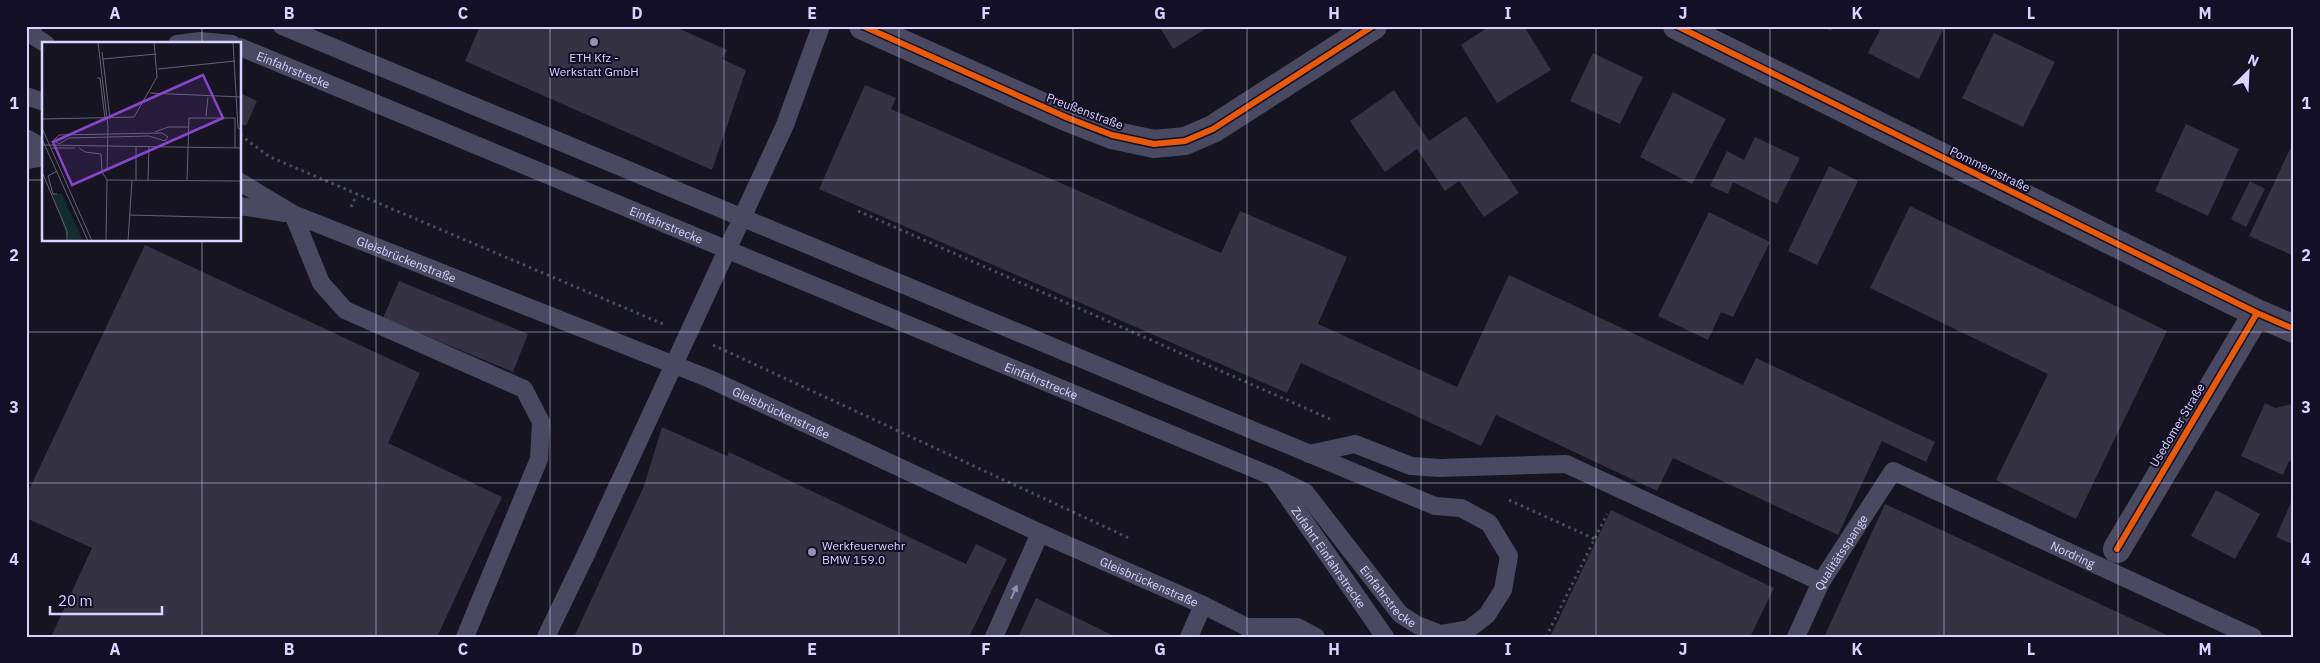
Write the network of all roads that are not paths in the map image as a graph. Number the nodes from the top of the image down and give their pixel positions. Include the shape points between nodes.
1 (30, 26) edge
2 (282, 26) edge
3 (821, 26) edge
4 (863, 26) edge
5 (1373, 26) edge
6 (1677, 26) edge
7 (43, 42) edge
8 (192, 42) edge
9 (211, 42) edge
10 (241, 48) edge
11 (26, 96) edge
12 (42, 101) edge
13 (26, 138) edge
14 (42, 147) edge
15 (42, 157) edge
16 (26, 160) edge
17 (241, 183) edge
18 (241, 206) edge
19 (293, 214) junction
20 (2257, 313) junction
21 (2294, 329) edge
22 (1309, 454) junction
23 (1893, 471) joint
24 (1274, 477) junction
25 (1040, 533) junction
26 (2117, 549) dead end
27 (1821, 582) junction
28 (1203, 605) junction
29 (1251, 632) edge
30 (465, 637) edge
31 (546, 637) edge
32 (994, 637) edge
33 (1189, 637) edge
34 (1316, 637) edge
35 (1385, 637) edge
36 (1796, 637) edge
37 (2253, 637) edge

1 - 7 lane via 35,37
2 - 22 lane, Einfahrstrecke
3 - 31 lane, bridge via 786,125
4 - 5 street, Preußenstraße via 1068,118 1112,135 1154,144 1184,141 1213,129
6 - 20 street, Pommernstraße
8 - 9 lane
10 - 24 lane, Einfahrstrecke
11 - 12 lane
13 - 14 lane
15 - 16 lane
17 - 19 lane
18 - 19 lane
19 - 25 lane, Gleisbrückenstraße via 710,380
19 - 30 lane via 321,283 345,310 524,389 541,422 539,459
20 - 21 street, Pommernstraße
20 - 26 street, Usedomer Straße
22 - 24 lane, Einfahrstrecke via 1435,506 1461,508 1489,523 1509,556 1503,590 1487,615 1469,629 1440,634 1400,614 1305,492
22 - 27 lane via 1355,444 1411,466 1566,464
23 - 27 lane, Qualitätsspange
23 - 37 lane, Nordring
24 - 35 lane, Zufahrt Einfahrstrecke
25 - 28 lane, Gleisbrückenstraße
32 -> 25 lane
27 - 36 lane, Qualitätsspange
28 - 29 lane, Gleisbrückenstraße
28 - 33 lane
29 - 34 lane via 1297,627

